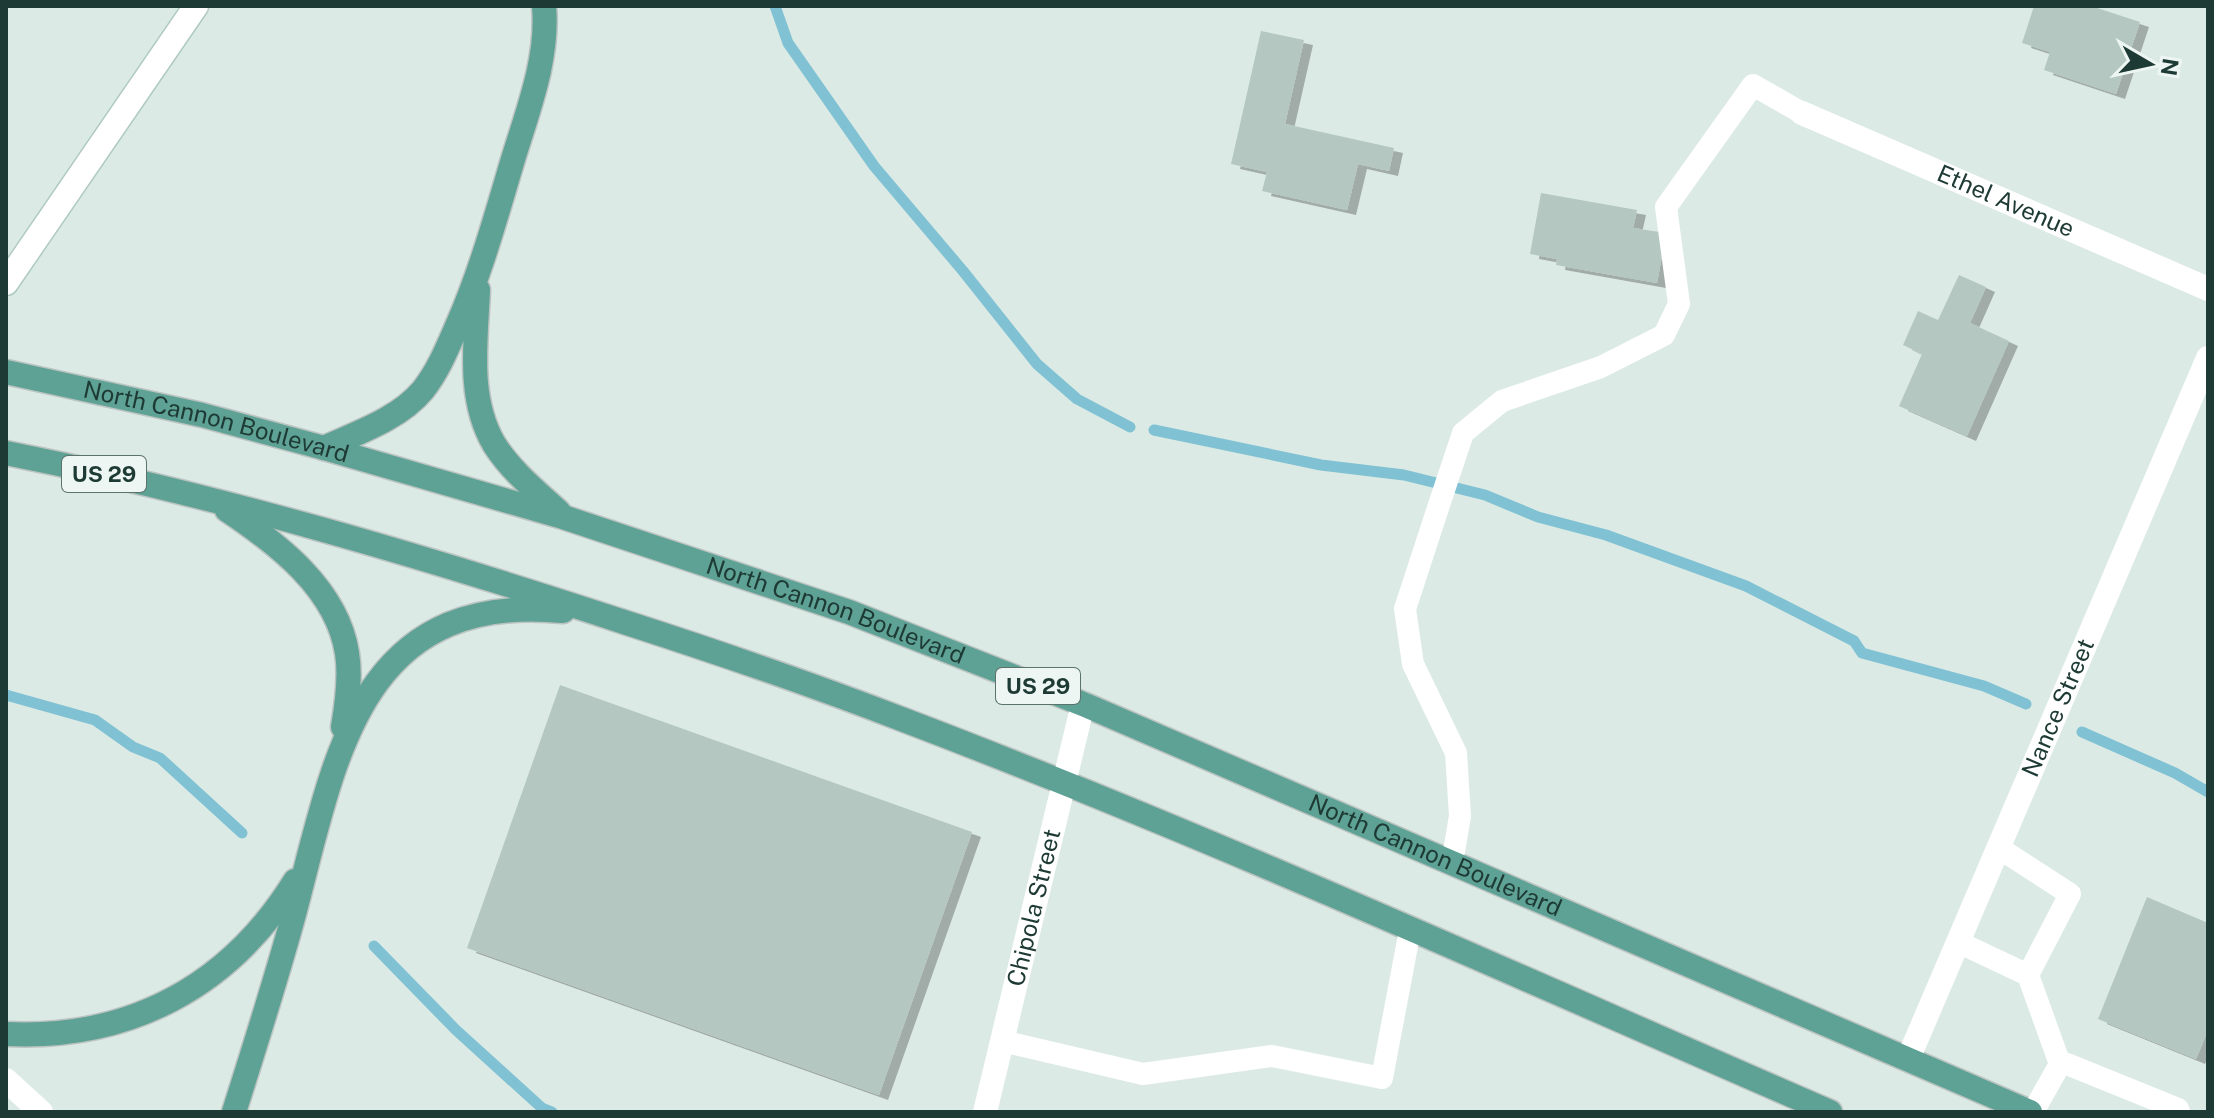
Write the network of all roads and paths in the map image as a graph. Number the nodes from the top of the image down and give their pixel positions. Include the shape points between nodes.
1 (196, 6) edge
2 (544, 6) edge
3 (1802, 113) joint
4 (479, 278) junction
5 (6, 283) edge
6 (2208, 289) edge
7 (2208, 358) edge
8 (6, 372) edge
9 (324, 448) junction
10 (6, 453) edge
11 (201, 497) junction
12 (563, 517) junction
13 (628, 623) junction
14 (1083, 704) junction
15 (336, 761) junction
16 (1063, 782) junction
17 (1999, 848) junction
18 (311, 850) junction
19 (1452, 863) junction
20 (1410, 930) junction
21 (1958, 942) junction
22 (2028, 975) junction
23 (6, 1034) edge
24 (1002, 1041) junction
25 (1908, 1059) junction
26 (2060, 1064) junction
27 (6, 1080) edge
28 (41, 1112) edge
29 (234, 1112) edge
30 (985, 1112) edge
31 (1830, 1112) edge
32 (2032, 1112) edge
33 (2179, 1112) edge

1 - 5 street
2 - 4 main road via 543,51 535,86
3 - 6 street, Ethel Avenue
3 - 19 lane via 1753,85 1666,207 1679,304 1664,335 1601,367 1502,401 1463,433 1405,609 1413,664 1456,753 1460,816
4 - 9 main road via 439,368 421,393 375,425
4 - 12 main road via 475,376 481,411 493,443
7 - 17 street, Nance Street
8 - 9 main road, North Cannon Boulevard / US 29
9 - 12 main road, North Cannon Boulevard / US 29
10 - 11 main road, US 29
11 - 13 main road, US 29 via 380,545
11 - 15 main road via 228,510 282,552 334,614 343,634 349,678
12 - 14 main road, North Cannon Boulevard / US 29 via 849,612
13 - 15 main road via 535,609 495,612 445,626 414,644 377,681 353,719
13 - 16 main road, US 29 via 805,683
14 - 16 street, Chipola Street
14 - 19 main road, North Cannon Boulevard / US 29
15 - 18 main road
16 - 20 main road, US 29
16 - 24 street, Chipola Street
17 - 21 street, Nance Street
17 - 22 lane via 2070,894
18 - 23 main road via 269,919 192,990 139,1015 97,1027
18 - 29 main road
19 - 25 main road, North Cannon Boulevard / US 29
20 - 24 lane via 1382,1078 1272,1056 1143,1074
20 - 31 main road, US 29
21 - 22 lane
21 - 25 street, Nance Street
22 - 26 lane
24 - 30 street, Chipola Street
25 - 32 main road, North Cannon Boulevard / US 29
26 - 32 lane
26 - 33 lane
27 - 28 street

